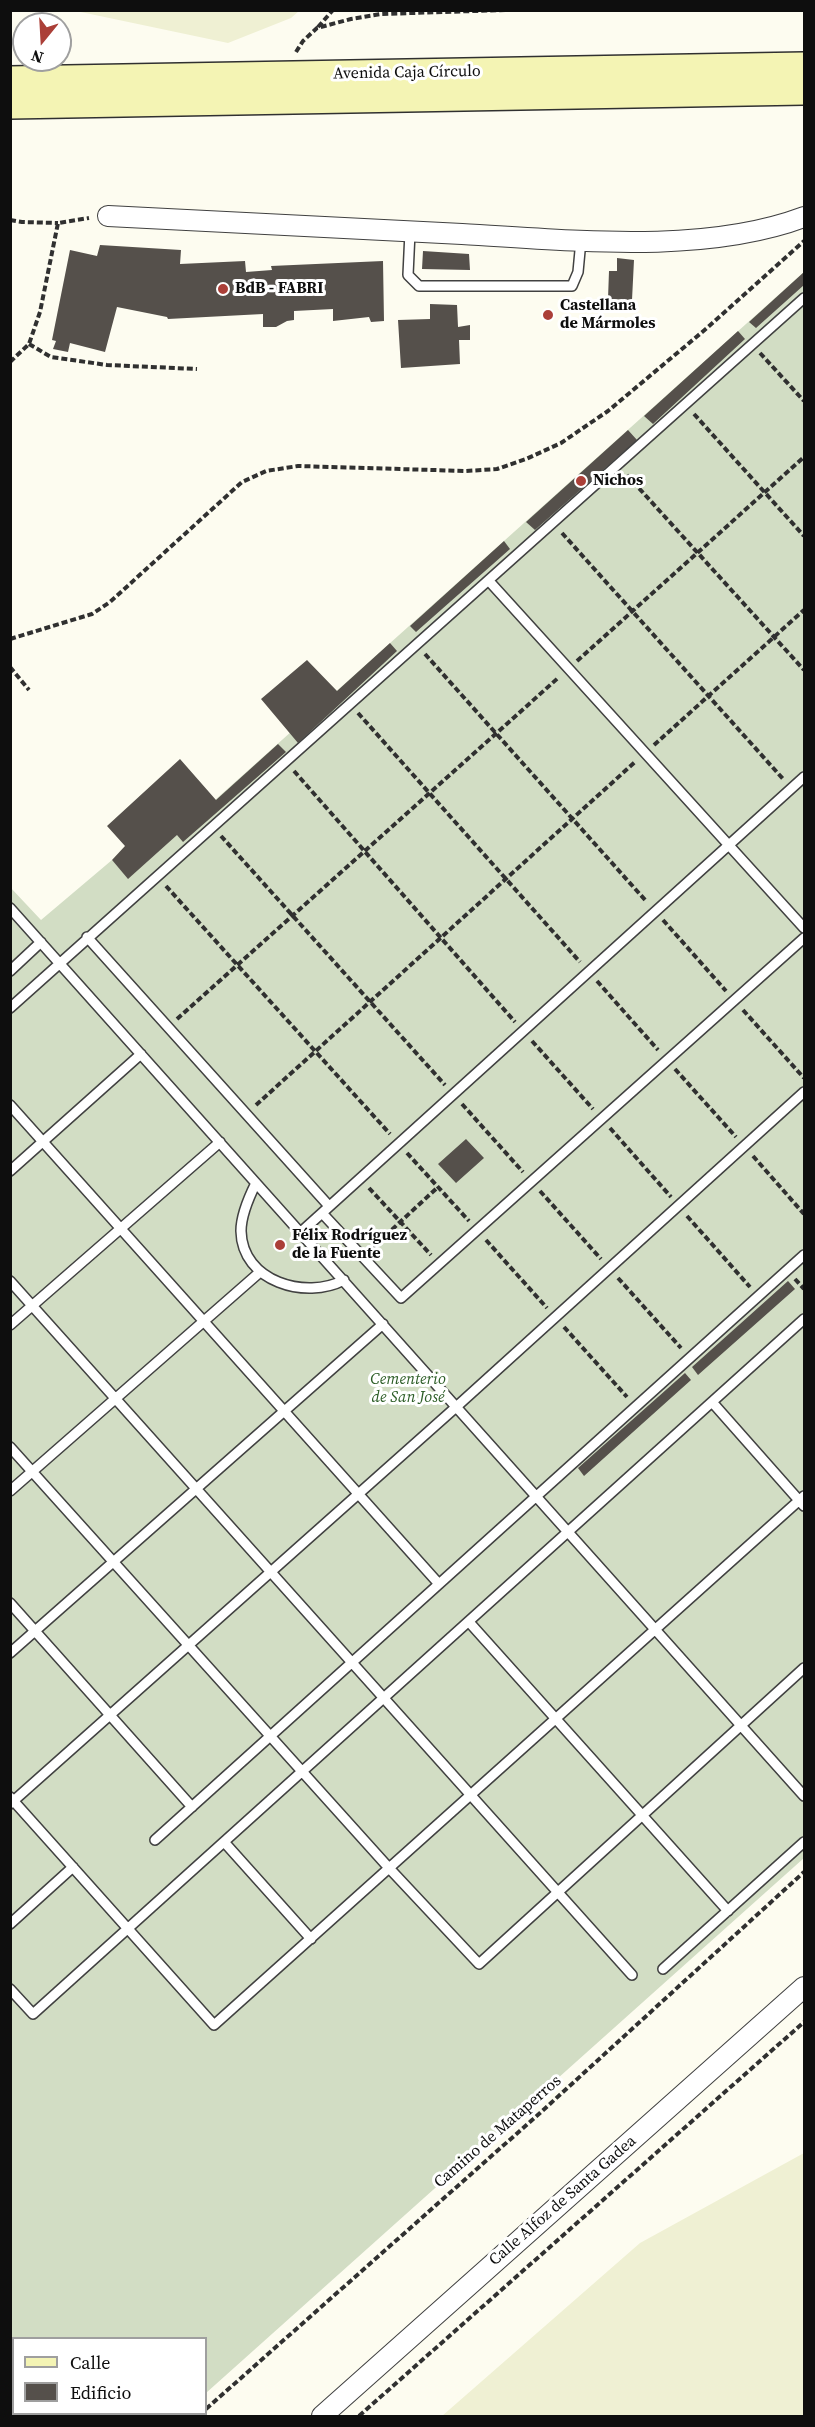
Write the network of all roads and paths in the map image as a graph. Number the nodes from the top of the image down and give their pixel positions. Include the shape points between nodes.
1 (333, 10) edge
2 (506, 10) edge
3 (317, 28) junction
4 (291, 60) dead end
5 (804, 66) edge
6 (10, 80) edge
7 (804, 92) edge
8 (10, 105) edge
9 (108, 216) joint
10 (804, 217) edge
11 (10, 220) edge
12 (58, 223) junction
13 (410, 232) junction
14 (581, 240) junction
15 (804, 241) edge
16 (804, 298) edge
17 (29, 344) junction
18 (752, 345) junction
19 (10, 362) edge
20 (197, 369) dead end
21 (804, 401) edge
22 (686, 405) junction
23 (804, 457) edge
24 (618, 465) junction
25 (765, 492) junction
26 (553, 523) junction
27 (804, 536) edge
28 (698, 553) junction
29 (489, 581) junction
30 (804, 610) edge
31 (632, 612) junction
32 (775, 637) junction
33 (10, 639) edge
34 (417, 645) junction
35 (10, 667) edge
36 (568, 669) junction
37 (804, 670) edge
38 (29, 690) dead end
39 (710, 695) junction
40 (350, 705) junction
41 (496, 733) junction
42 (644, 754) junction
43 (804, 777) edge
44 (792, 789) junction
45 (429, 793) junction
46 (573, 819) junction
47 (729, 845) junction
48 (506, 879) junction
49 (10, 908) edge
50 (656, 912) junction
51 (804, 928) edge
52 (87, 937) junction
53 (804, 938) edge
54 (41, 942) junction
55 (60, 963) junction
56 (10, 971) edge
57 (589, 972) junction
58 (735, 1000) junction
59 (10, 1008) edge
60 (168, 1027) junction
61 (141, 1054) junction
62 (668, 1060) junction
63 (804, 1078) edge
64 (804, 1092) edge
65 (10, 1105) edge
66 (246, 1114) junction
67 (43, 1142) junction
68 (220, 1142) junction
69 (744, 1146) junction
70 (10, 1171) edge
71 (360, 1179) junction
72 (256, 1183) junction
73 (438, 1187) dead end
74 (326, 1210) junction
75 (804, 1214) edge
76 (401, 1221) junction
77 (120, 1229) junction
78 (301, 1232) junction
79 (804, 1255) edge
80 (362, 1257) junction
81 (440, 1264) junction
82 (260, 1272) junction
83 (344, 1280) junction
84 (10, 1281) edge
85 (32, 1306) junction
86 (804, 1319) edge
87 (203, 1322) junction
88 (383, 1324) junction
89 (10, 1325) edge
90 (116, 1399) junction
91 (712, 1402) junction
92 (455, 1408) junction
93 (284, 1411) junction
94 (10, 1447) edge
95 (33, 1472) junction
96 (196, 1489) junction
97 (10, 1491) edge
98 (358, 1494) junction
99 (537, 1496) junction
100 (803, 1501) edge
101 (569, 1532) junction
102 (114, 1562) junction
103 (271, 1572) junction
104 (439, 1584) junction
105 (10, 1603) edge
106 (469, 1622) junction
107 (656, 1630) junction
108 (35, 1631) junction
109 (189, 1645) junction
110 (10, 1653) edge
111 (352, 1662) junction
112 (804, 1668) edge
113 (384, 1698) junction
114 (110, 1716) junction
115 (556, 1719) junction
116 (741, 1725) junction
117 (271, 1736) junction
118 (304, 1771) junction
119 (471, 1795) junction
120 (804, 1796) edge
121 (12, 1801) edge
122 (192, 1807) junction
123 (642, 1815) junction
124 (155, 1840) dead end
125 (804, 1842) edge
126 (225, 1843) junction
127 (73, 1867) junction
128 (389, 1868) junction
129 (804, 1872) edge
130 (558, 1892) junction
131 (728, 1911) junction
132 (10, 1924) edge
133 (129, 1930) junction
134 (311, 1939) junction
135 (663, 1969) dead end
136 (632, 1975) dead end
137 (804, 1987) edge
138 (10, 1989) edge
139 (804, 2022) edge
140 (207, 2408) edge
141 (322, 2416) edge
142 (359, 2416) edge

1 - 3 path
2 - 3 path via 381,14
3 - 4 path
5 - 6 main road, Avenida Caja Círculo
7 - 8 main road, Avenida Caja Círculo
9 - 12 path
9 - 13 street
10 - 14 street via 725,237
11 - 12 path
12 - 17 path via 40,312
13 - 14 street
13 - 14 lane via 408,275 419,286 572,286 579,272
15 - 33 path via 617,404 561,443 498,469 298,466 266,471 242,482 92,614
16 - 18 lane
17 - 19 path
17 - 20 path via 51,357 107,365
18 - 21 path
18 - 22 lane
22 - 24 lane
22 - 25 path
23 - 25 path
24 - 26 lane
24 - 28 path
25 - 27 path
25 - 28 path
26 - 29 lane
26 - 31 path
28 - 31 path
28 - 32 path
29 - 34 lane
29 - 36 lane
30 - 32 path
31 - 36 path
31 - 39 path
32 - 37 path
32 - 39 path
34 - 40 lane
34 - 41 path
35 - 38 path
36 - 41 path
36 - 42 lane
39 - 42 path
39 - 44 path
40 - 45 path
40 - 52 lane
41 - 45 path
41 - 46 path
42 - 46 path
42 - 47 lane
43 - 44 lane
44 - 47 lane
45 - 48 path
45 - 60 path
46 - 48 path
46 - 50 path
47 - 50 lane
47 - 51 lane
48 - 57 path
48 - 66 path
49 - 54 lane
50 - 57 lane
50 - 58 path
52 - 55 lane
52 - 60 lane
53 - 58 lane
54 - 55 lane
54 - 56 lane
55 - 59 lane
55 - 61 lane
57 - 62 path
57 - 71 lane
58 - 62 lane
58 - 63 path
60 - 66 lane
61 - 67 lane
61 - 68 lane
62 - 69 path
62 - 81 lane
64 - 69 lane
65 - 67 lane
66 - 74 lane
67 - 70 lane
67 - 77 lane
68 - 72 lane
68 - 77 lane
69 - 75 path
69 - 92 lane
71 - 74 lane
71 - 76 path
72 - 78 lane
72 - 82 lane via 241,1232 252,1264
73 - 76 path
74 - 78 lane
74 - 80 lane
76 - 80 path
76 - 81 path
77 - 85 lane
77 - 87 lane
78 - 83 lane
79 - 99 lane
80 - 81 lane via 401,1298
82 - 83 lane via 303,1288 332,1287
82 - 87 lane
83 - 88 lane
84 - 85 lane
85 - 89 lane
85 - 90 lane
86 - 91 lane
87 - 90 lane
87 - 93 lane
88 - 92 lane
88 - 93 lane
90 - 95 lane
90 - 96 lane
91 - 100 lane
91 - 101 lane
92 - 98 lane
92 - 99 lane
93 - 96 lane
93 - 98 lane
94 - 95 lane
95 - 97 lane
95 - 102 lane
96 - 102 lane
96 - 103 lane
98 - 103 lane
98 - 104 lane
99 - 101 lane
99 - 104 lane
100 - 107 lane
101 - 106 lane
101 - 107 lane
102 - 108 lane
102 - 109 lane
103 - 109 lane
103 - 111 lane
104 - 111 lane
105 - 108 lane
106 - 113 lane
106 - 115 lane
107 - 115 lane
107 - 116 lane
108 - 110 lane
108 - 114 lane
109 - 114 lane
109 - 117 lane
111 - 113 lane
111 - 117 lane
112 - 116 lane
113 - 118 lane
113 - 119 lane
114 - 121 lane
114 - 122 lane
115 - 119 lane
115 - 123 lane
116 - 120 lane
116 - 123 lane
117 - 118 lane
117 - 122 lane
118 - 126 lane
118 - 128 lane
119 - 128 lane
119 - 130 lane
121 - 127 lane
122 - 124 lane
123 - 130 lane
123 - 131 lane
125 - 131 lane
126 - 133 lane
126 - 134 lane
127 - 132 lane
127 - 133 lane
128 - 130 lane via 479,1964
128 - 134 lane
129 - 140 path, Camino de Mataperros
130 - 136 lane
131 - 135 lane
133 - 134 lane via 214,2025
133 - 138 lane via 33,2014
137 - 141 street, Calle Alfoz de Santa Gadea
139 - 142 path

